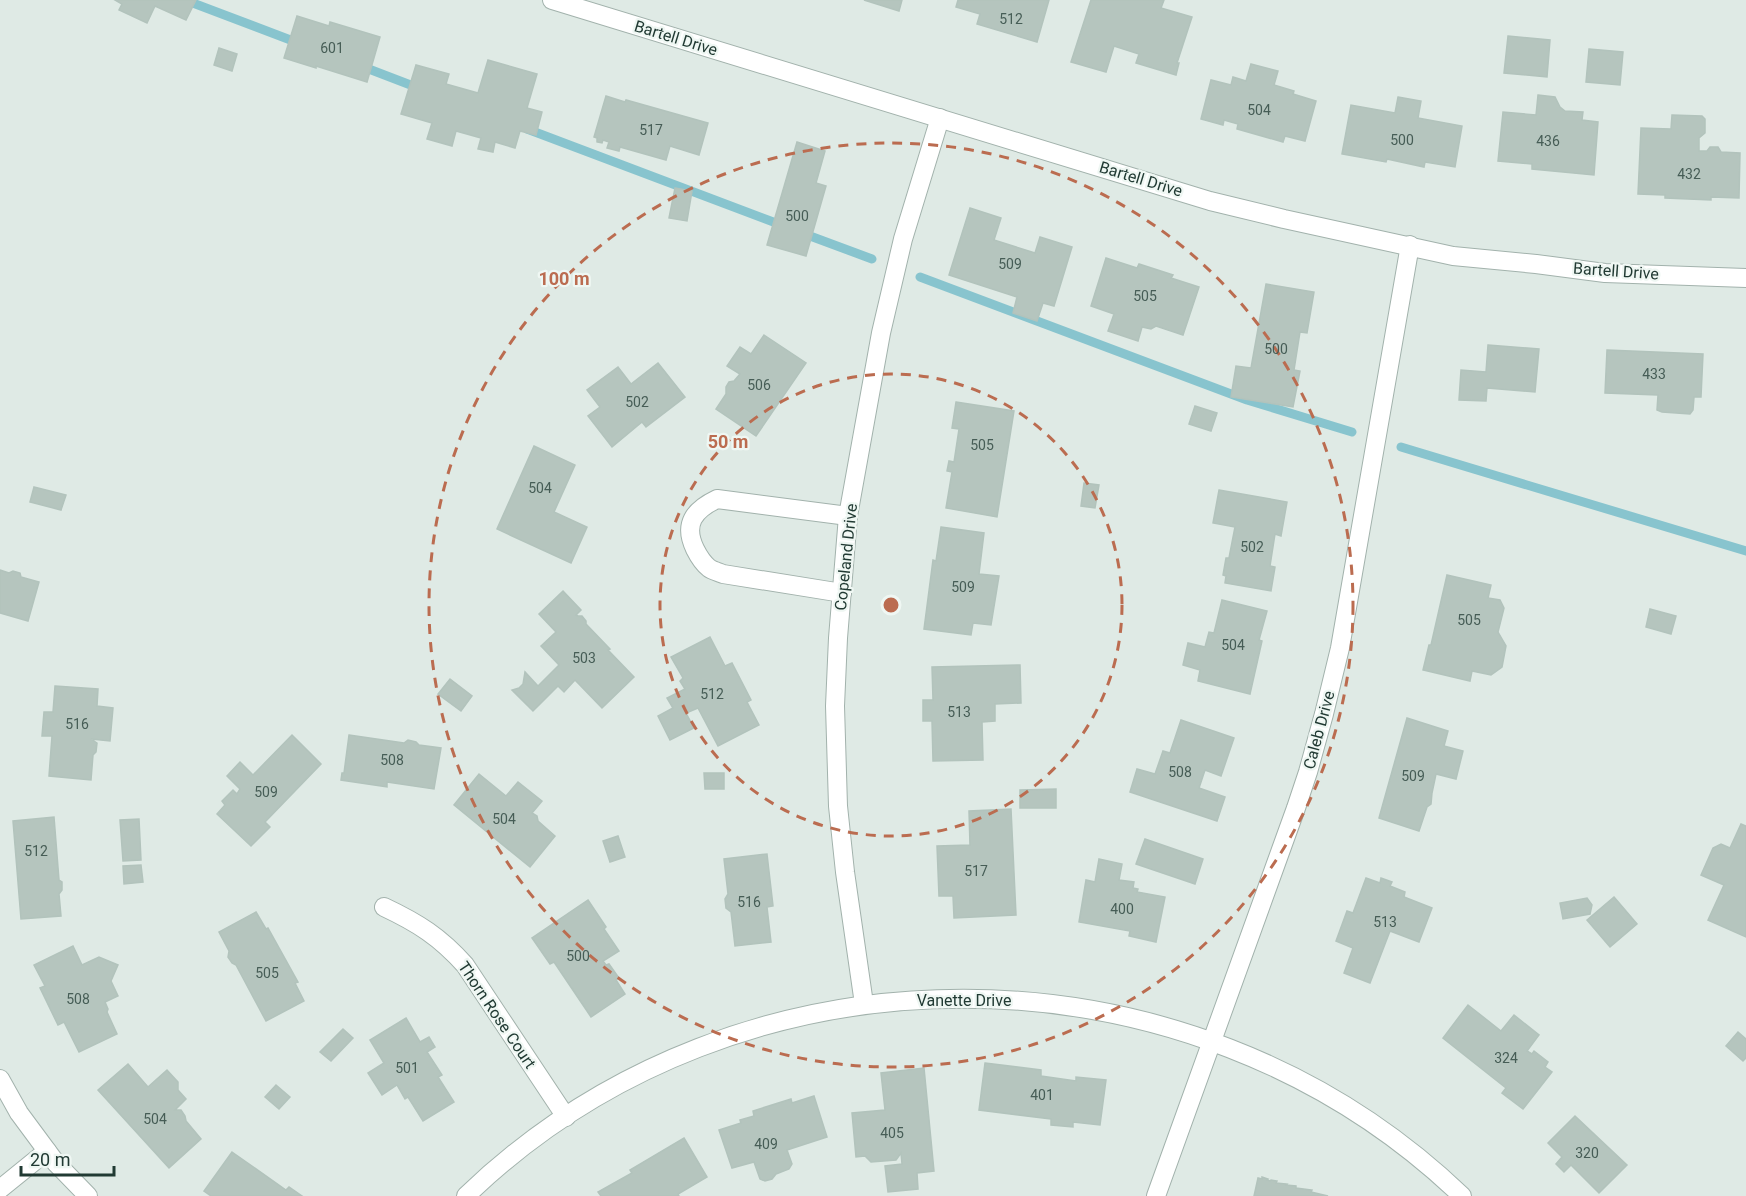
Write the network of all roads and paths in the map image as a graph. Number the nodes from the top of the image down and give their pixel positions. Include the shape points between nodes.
1 (552, 0) edge
2 (940, 118) junction
3 (1410, 245) junction
4 (1746, 278) edge
5 (848, 516) junction
6 (842, 593) junction
7 (384, 907) dead end
8 (864, 1004) junction
9 (1211, 1041) junction
10 (0, 1079) edge
11 (566, 1117) junction
12 (47, 1151) junction
13 (0, 1189) edge
14 (88, 1196) edge
15 (466, 1196) edge
16 (1155, 1196) edge
17 (1462, 1196) edge

1 - 2 street, Bartell Drive
2 - 3 street, Bartell Drive via 1210,201
2 - 5 street, Copeland Drive via 903,239 881,333
3 - 4 street, Bartell Drive via 1453,256 1605,273
3 - 9 street, Caleb Drive via 1340,648 1324,714 1296,808
5 - 6 street, Copeland Drive
5 - 6 street via 717,499 700,509 690,524 690,538 696,551 708,567 723,574
6 - 8 street, Copeland Drive via 835,705 838,806
7 - 11 street, Thorn Rose Court via 414,921 449,947
8 - 9 street, Vanette Drive via 961,998 1043,1002 1125,1016
8 - 11 street, Vanette Drive via 714,1042 636,1076
9 - 16 street, Caleb Drive
9 - 17 street, Vanette Drive via 1252,1057 1346,1105 1425,1162
10 - 12 street
11 - 15 street, Vanette Drive via 526,1144
12 - 13 street
12 - 14 street

